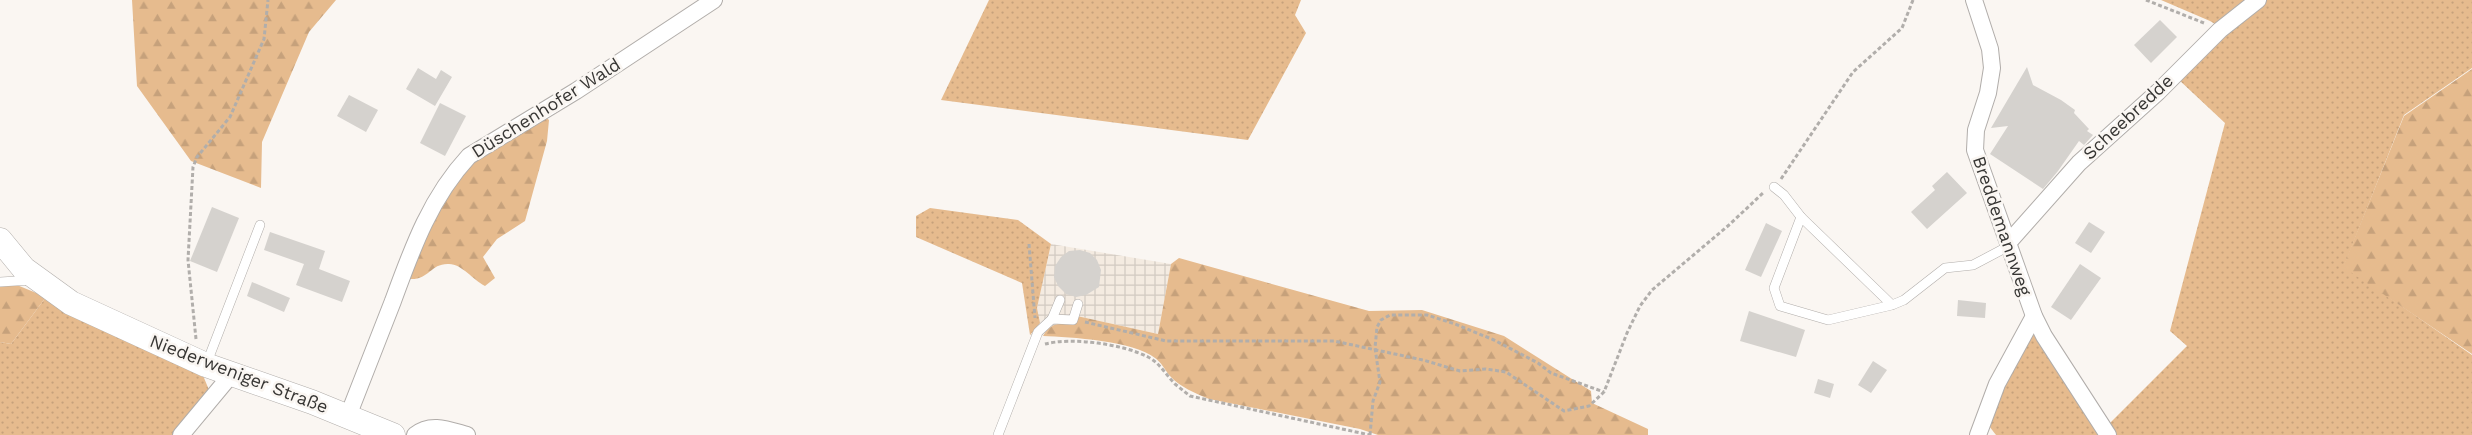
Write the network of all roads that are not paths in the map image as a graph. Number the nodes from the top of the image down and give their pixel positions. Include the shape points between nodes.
1 (714, 0) edge
2 (1974, 0) edge
3 (2258, 0) edge
4 (1774, 187) road end
5 (1801, 217) junction
6 (260, 226) dead end
7 (0, 240) edge
8 (2008, 244) junction
9 (35, 279) junction
10 (0, 282) edge
11 (1060, 300) dead end
12 (1078, 304) dead end
13 (1892, 305) junction
14 (2034, 316) junction
15 (1052, 319) junction
16 (202, 364) junction
17 (231, 375) junction
18 (348, 416) junction
19 (181, 435) edge
20 (393, 435) edge
21 (415, 435) edge
22 (466, 435) edge
23 (998, 435) edge
24 (1978, 435) edge
25 (2108, 435) edge

1 - 18 street, Düschenhofer Wald via 576,91 469,156 460,165 418,234
2 - 8 street, Breddemannweg via 1990,49 1992,68 1976,130 1975,150
3 - 8 street, Scheebredde via 2220,30 2158,92 2079,163
4 - 5 lane
5 - 13 lane
5 - 13 lane via 1774,288 1780,306 1828,320
6 - 16 lane
7 - 9 street, Niederweniger Straße
8 - 13 lane via 1973,265 1945,268 1904,300
8 - 14 street, Breddemannweg
9 - 10 lane
9 - 16 street, Niederweniger Straße via 71,304
11 - 15 lane
12 - 15 lane via 1073,320
14 - 24 street via 1997,384
14 - 25 street, Breddemannweg
15 - 23 lane via 1038,332
16 - 17 street, Niederweniger Straße
17 - 18 street, Niederweniger Straße
17 - 19 street
18 - 20 street, Niederweniger Straße
21 - 22 street via 433,427

